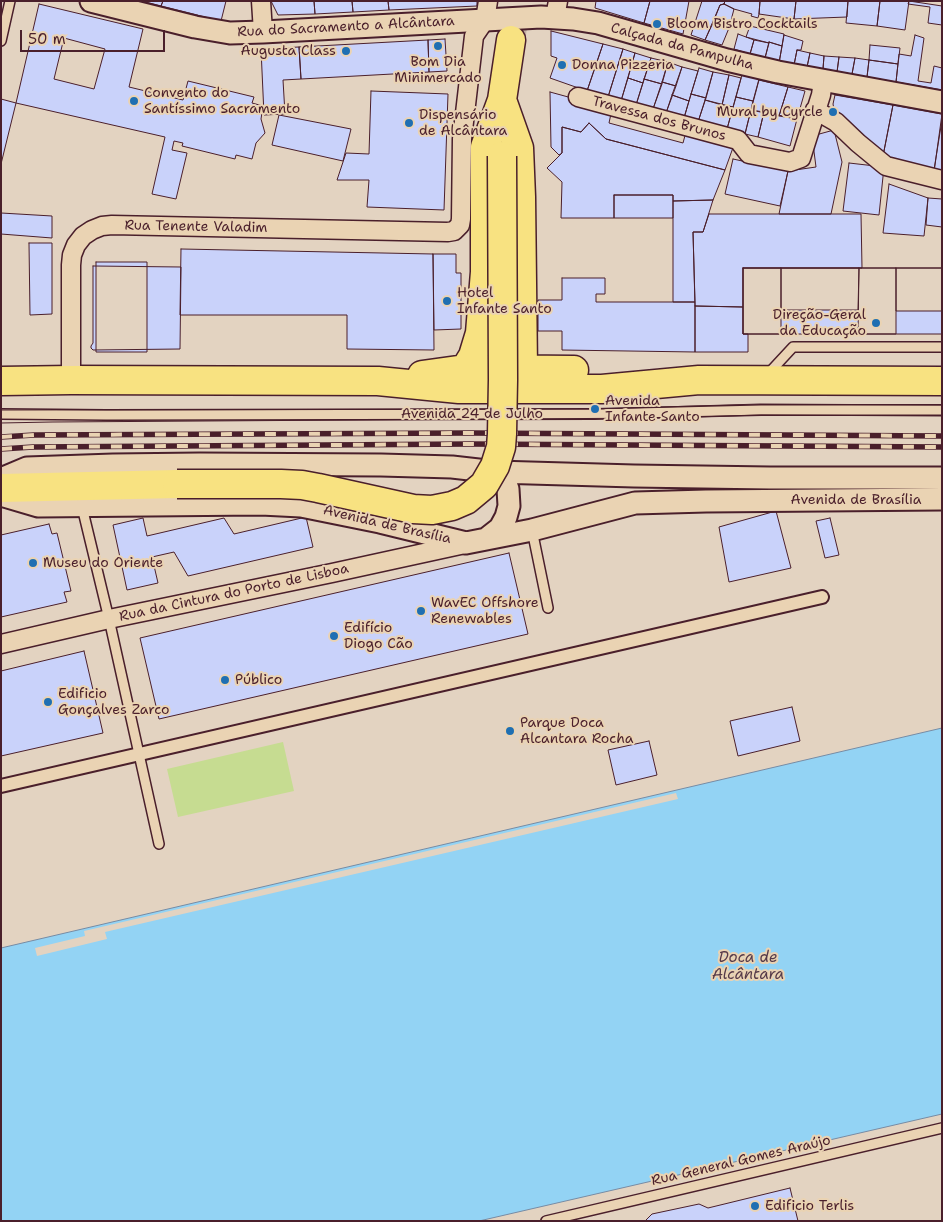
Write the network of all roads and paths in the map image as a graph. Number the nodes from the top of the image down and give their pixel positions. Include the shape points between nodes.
1 (10, 1) edge
2 (91, 1) edge
3 (261, 1) edge
4 (487, 10) edge
5 (551, 12) edge
6 (263, 32) junction
7 (510, 40) tunnel mouth
8 (1, 41) edge
9 (823, 81) junction
10 (578, 97) dead end
11 (502, 100) junction
12 (942, 102) edge
13 (816, 110) junction
14 (942, 180) edge
15 (942, 347) edge
16 (523, 369) junction
17 (462, 379) junction
18 (4, 380) edge
19 (70, 380) junction
20 (700, 380) junction
21 (763, 380) junction
22 (942, 381) edge
23 (942, 410) edge
24 (1, 414) edge
25 (496, 472) junction
26 (770, 478) junction
27 (942, 478) edge
28 (1, 479) edge
29 (1, 488) edge
30 (1, 495) edge
31 (942, 499) edge
32 (770, 500) junction
33 (82, 507) junction
34 (532, 530) junction
35 (476, 541) junction
36 (822, 597) dead end
37 (548, 608) dead end
38 (109, 619) junction
39 (1, 644) edge
40 (139, 754) junction
41 (1, 786) edge
42 (159, 844) dead end
43 (942, 1128) edge
44 (546, 1221) edge

1 - 8 lane
2 - 6 street, Rua do Sacramento a Alcântara via 218,32
3 - 6 street
4 - 5 street, Rua do Sacramento a Alcântara
4 - 6 street, Rua do Sacramento a Alcântara
4 - 19 street, Rua Tenente Valadim via 474,36 462,139 461,219 458,228 448,232 102,226 83,236 72,255
5 - 9 street, Calçada da Pampulha via 727,60
7 - 11 main road
9 - 12 street, Calçada da Pampulha
9 - 13 street, Travessa dos Brunos
10 - 13 street, Travessa dos Brunos via 738,140 749,154 790,162 801,158
11 - 16 main road via 519,148
11 - 17 main road via 485,147 485,272 480,333
11 - 29 main road, bridge via 502,434 496,466 476,492 459,503 432,510 281,484
13 - 14 street via 836,122 886,166
15 - 21 lane via 793,347
16 - 17 main road, Avenida 24 de Julho
16 - 20 main road, Avenida 24 de Julho via 602,370
17 - 19 main road, Avenida 24 de Julho via 378,382
17 - 20 main road, Avenida 24 de Julho via 602,388
18 - 19 main road, Avenida 24 de Julho
20 - 21 main road, Avenida 24 de Julho
21 - 22 main road, Avenida 24 de Julho
23 - 24 lane, Avenida 24 de Julho via 595,414
25 - 26 street, Avenida de Brasília
25 - 28 street, Avenida de Brasília via 381,465 152,465 27,468
25 - 35 street via 508,489 506,517 500,528
26 - 27 street, Avenida de Brasília
26 - 32 street
30 - 33 street, Avenida de Brasília via 38,506
31 - 32 street, Avenida de Brasília
32 - 34 street, Avenida de Brasília via 635,503
33 - 35 street, Avenida de Brasília via 302,506
33 - 38 lane
34 - 35 street, Avenida de Brasília
34 - 37 lane
35 - 38 street, Rua da Cintura do Porto de Lisboa
36 - 40 street
38 - 39 street, Rua da Cintura do Porto de Lisboa
38 - 40 lane
40 - 41 street
40 - 42 lane
43 - 44 lane, Rua General Gomes Araújo

